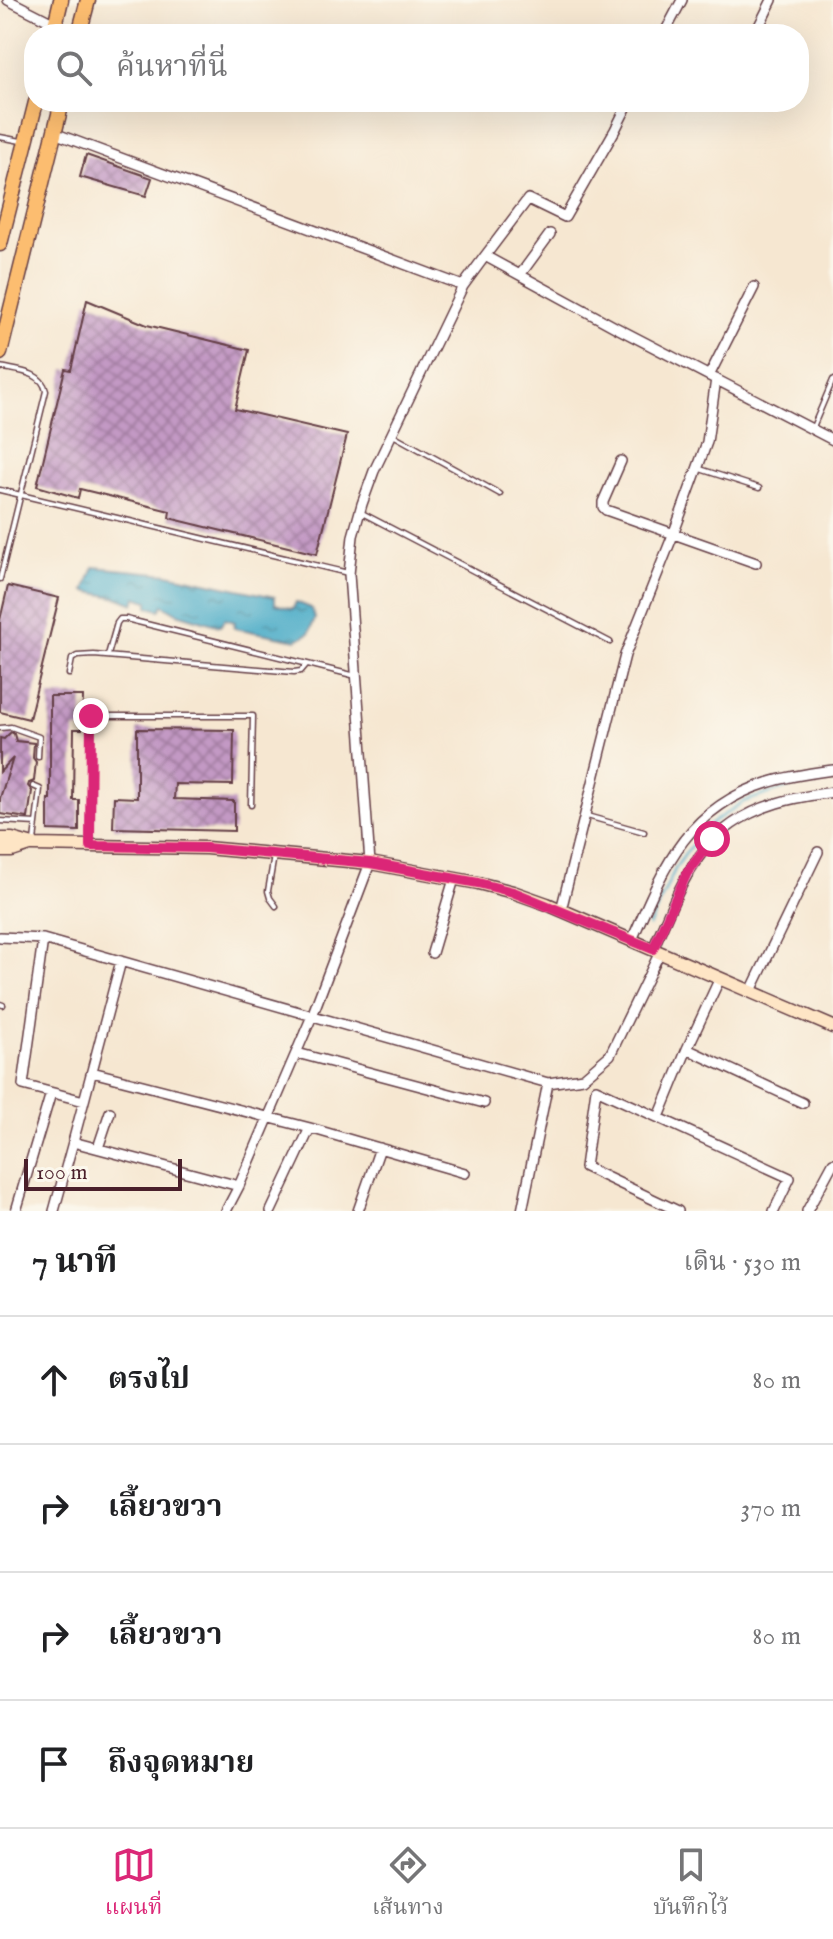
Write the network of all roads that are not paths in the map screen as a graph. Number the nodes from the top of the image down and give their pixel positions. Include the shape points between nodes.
1 (8, 0) edge
2 (61, 0) edge
3 (88, 0) edge
4 (682, 0) edge
5 (772, 0) edge
6 (46, 24) edge
7 (55, 24) edge
8 (82, 24) edge
9 (669, 24) edge
10 (760, 24) edge
11 (34, 112) edge
12 (59, 112) edge
13 (624, 112) edge
14 (54, 133) junction
15 (0, 137) edge
16 (26, 142) junction
17 (5, 202) edge
18 (2, 224) edge
19 (550, 234) dead end
20 (0, 244) edge
21 (485, 256) junction
22 (520, 275) junction
23 (463, 286) junction
24 (754, 287) dead end
25 (0, 353) edge
26 (0, 367) edge
27 (712, 378) junction
28 (833, 380) edge
29 (812, 429) junction
30 (391, 434) junction
31 (833, 440) edge
32 (621, 461) dead end
33 (697, 468) junction
34 (759, 488) dead end
35 (0, 490) edge
36 (500, 494) dead end
37 (21, 495) junction
38 (360, 512) junction
39 (673, 535) junction
40 (756, 563) dead end
41 (349, 574) junction
42 (0, 579) edge
43 (610, 642) dead end
44 (108, 655) junction
45 (307, 664) junction
46 (69, 674) dead end
47 (356, 676) junction
48 (0, 728) edge
49 (38, 757) dead end
50 (833, 770) edge
51 (33, 786) dead end
52 (833, 792) edge
53 (251, 805) dead end
54 (585, 816) junction
55 (0, 821) edge
56 (36, 823) junction
57 (644, 832) dead end
58 (0, 839) edge
59 (33, 845) junction
60 (90, 846) junction
61 (0, 851) edge
62 (818, 852) dead end
63 (275, 854) junction
64 (370, 863) junction
65 (454, 879) junction
66 (276, 906) dead end
67 (561, 910) junction
68 (0, 937) edge
69 (43, 939) junction
70 (632, 940) junction
71 (657, 950) junction
72 (432, 953) dead end
73 (121, 961) junction
74 (720, 978) junction
75 (751, 991) junction
76 (312, 1016) junction
77 (833, 1027) edge
78 (687, 1049) junction
79 (297, 1053) junction
80 (92, 1072) junction
81 (548, 1083) junction
82 (51, 1093) junction
83 (84, 1101) junction
84 (484, 1103) dead end
85 (803, 1103) dead end
86 (110, 1112) dead end
87 (659, 1117) junction
88 (269, 1118) junction
89 (310, 1128) junction
90 (73, 1142) junction
91 (98, 1148) junction
92 (380, 1148) junction
93 (833, 1163) edge
94 (465, 1173) dead end
95 (239, 1186) junction
96 (16, 1211) edge
97 (54, 1211) edge
98 (226, 1211) edge
99 (271, 1211) edge
100 (358, 1211) edge
101 (522, 1211) edge
102 (678, 1211) edge
103 (774, 1211) edge
104 (807, 1211) edge

1 - 6 street
2 - 7 main road
3 - 8 main road
4 - 9 street
5 - 10 street
11 - 16 main road
12 - 14 main road
13 - 21 street via 565,217 528,199
14 - 23 street
14 - 25 main road
15 - 16 lane
16 - 17 main road
17 - 18 main road
18 - 20 main road
19 - 22 street
21 - 22 street
21 - 23 street
22 - 27 street
23 - 30 street
24 - 27 street
26 - 37 lane via 36,376 46,386
27 - 29 street
27 - 33 street via 707,442
28 - 29 lane
29 - 31 street
30 - 36 lane
30 - 38 street
32 - 39 street via 603,507
33 - 34 lane
33 - 39 street
35 - 37 lane
37 - 41 lane
37 - 42 lane
38 - 41 street
38 - 43 lane
39 - 40 street
39 - 54 street via 625,655
41 - 47 street
44 - 45 lane via 294,672
44 - 45 lane via 117,623 126,619
44 - 46 lane via 77,656
45 - 47 lane
47 - 64 street
48 - 49 lane via 39,737
50 - 70 street via 764,783 716,807 694,825 678,845
51 - 56 lane via 40,789
52 - 71 street via 762,808 712,839 687,873
53 - 60 lane via 253,716 91,716
54 - 57 lane
54 - 67 street
55 - 56 lane
56 - 59 lane
58 - 59 main road
59 - 60 main road
59 - 61 main road
60 - 63 main road
62 - 75 street
63 - 64 main road
63 - 66 lane via 268,891
64 - 65 main road
64 - 76 street
65 - 67 main road
65 - 72 street
67 - 70 main road
68 - 69 street
69 - 73 street
69 - 82 street via 23,1085
70 - 71 main road
71 - 74 main road
71 - 81 street via 610,1055 583,1078
73 - 76 street
73 - 80 street
74 - 75 main road
74 - 78 street
75 - 77 main road
76 - 79 street
76 - 81 street
78 - 85 street
78 - 87 street
79 - 84 street
79 - 88 street
80 - 83 street
80 - 88 street
81 - 101 street
82 - 83 street
82 - 96 street
83 - 90 street
86 - 91 street
87 - 102 street via 596,1089 585,1167
87 - 103 street via 790,1178
88 - 89 street
88 - 95 street
89 - 92 street
89 - 99 street
90 - 91 street
90 - 97 street
91 - 95 street
92 - 94 street
92 - 100 street
93 - 104 street
95 - 98 street

